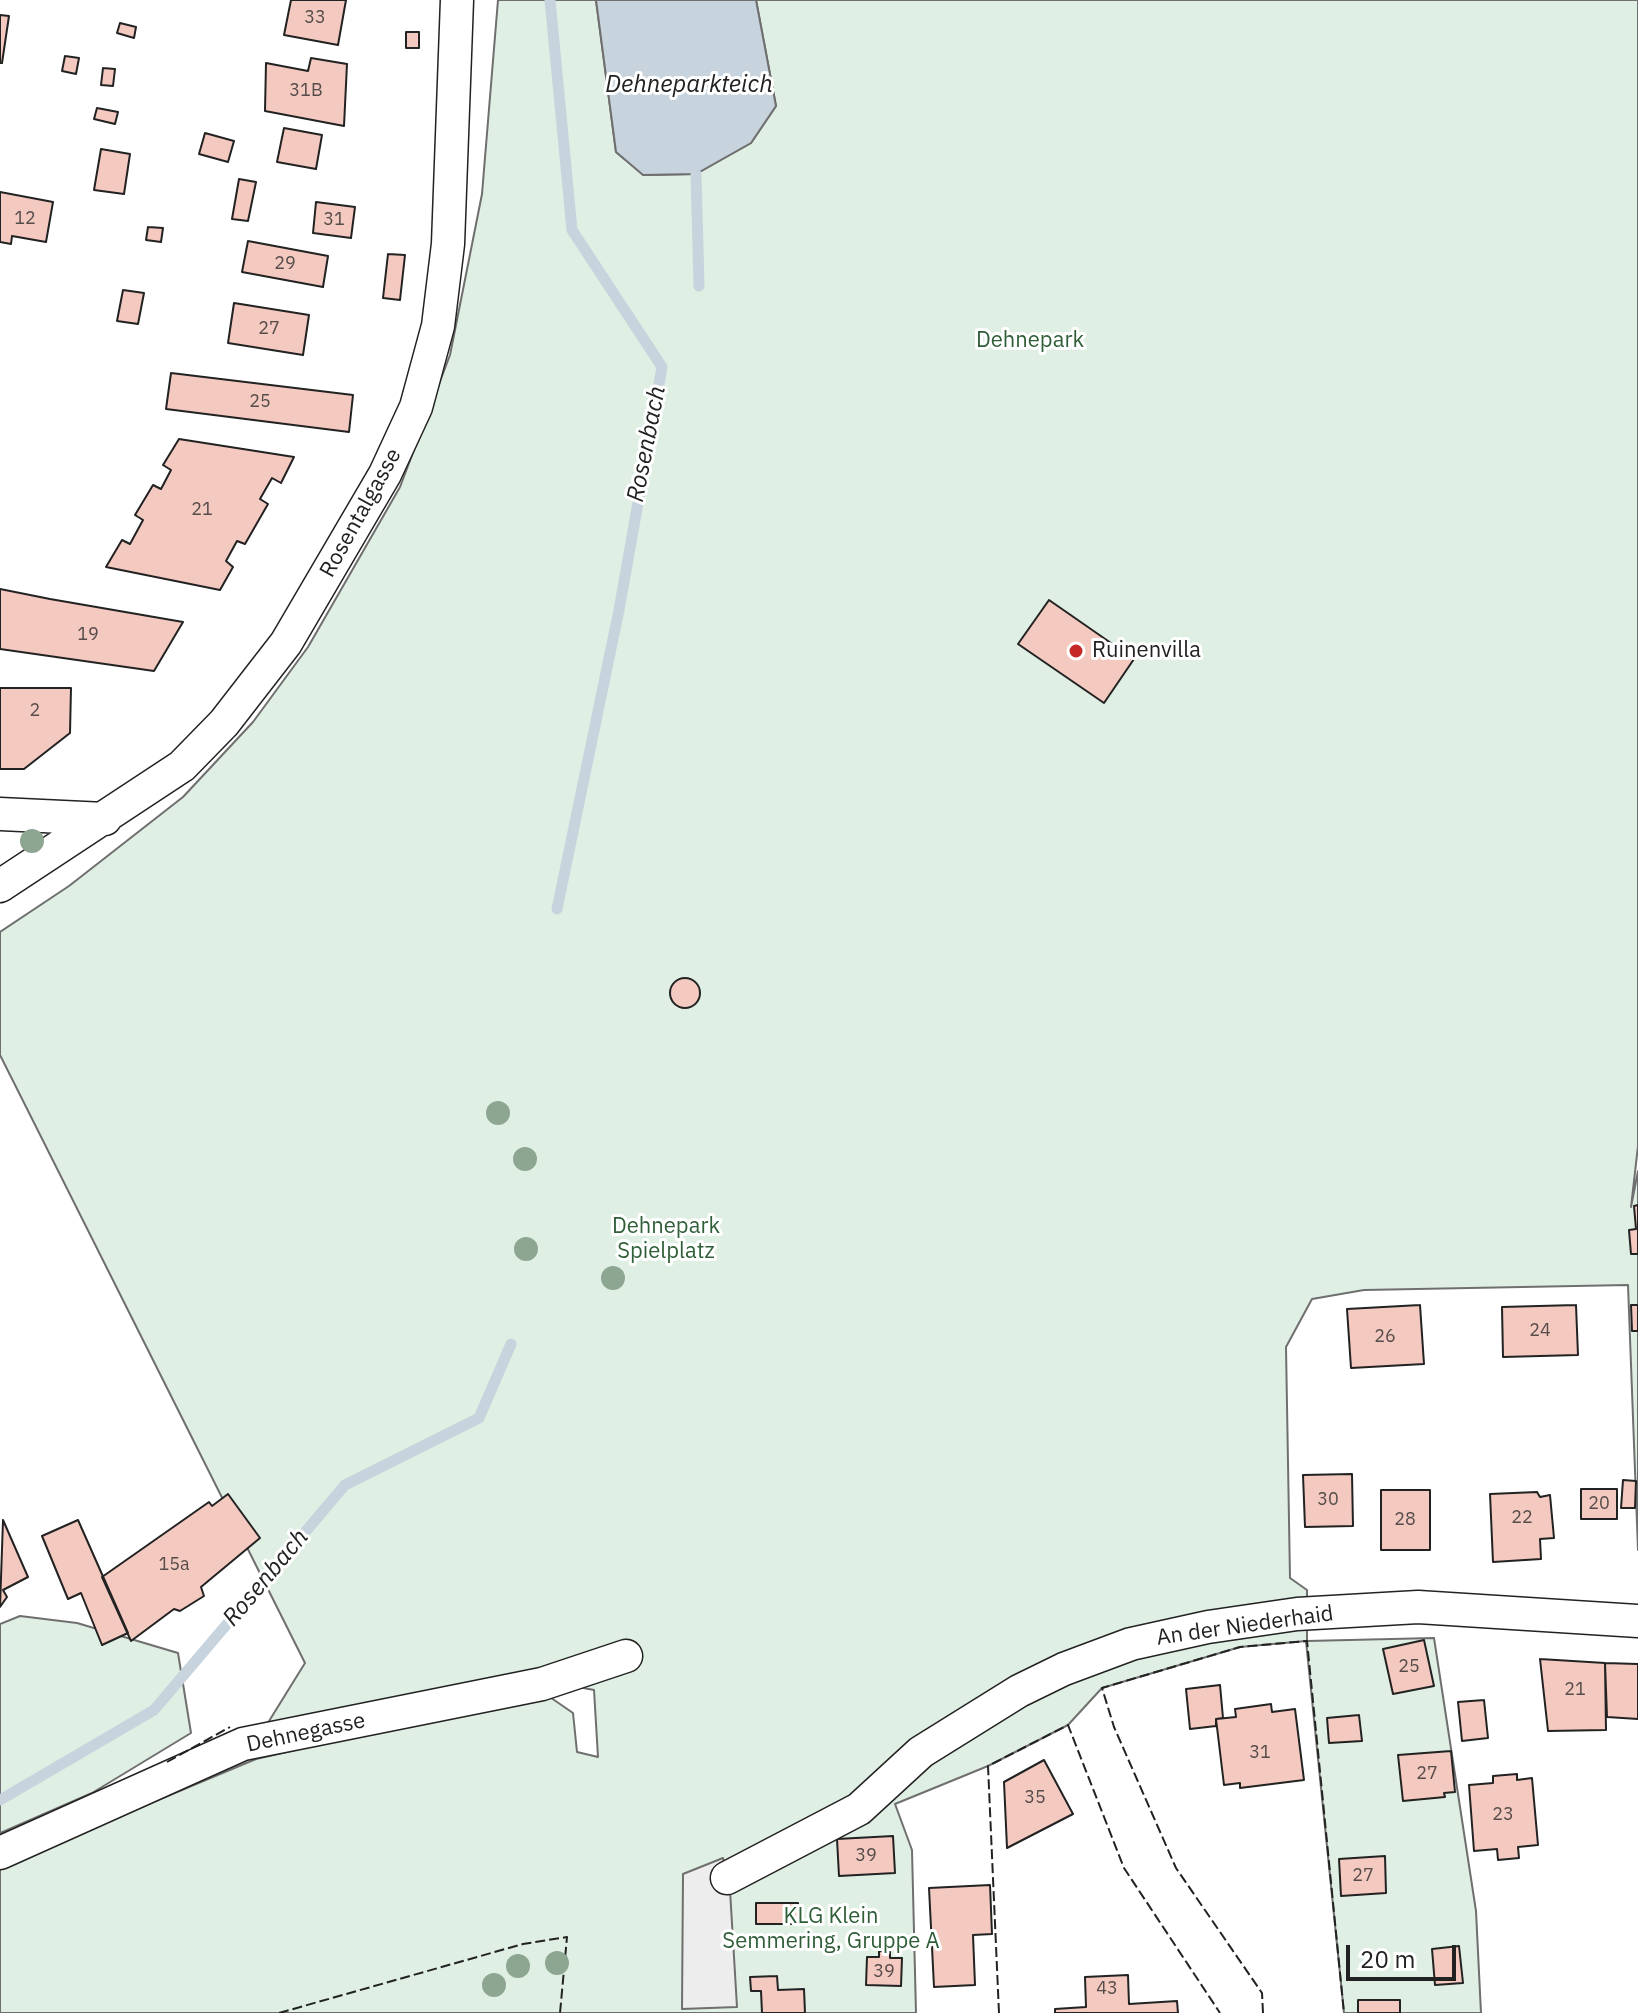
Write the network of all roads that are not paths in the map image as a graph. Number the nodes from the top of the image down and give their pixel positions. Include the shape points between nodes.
1 (457, 0) edge
2 (0, 814) edge
3 (105, 819) junction
4 (0, 886) edge
5 (1638, 1621) edge
6 (626, 1656) dead end
7 (0, 1853) edge
8 (727, 1878) dead end

1 - 3 street, Rosentalgasse via 448,244 438,326 416,407 385,474 317,593 252,689 182,766
2 - 3 street
3 - 4 street, Rosentalgasse
5 - 8 street, An der Niederhaid via 1418,1607 1297,1614 1131,1644 1019,1691 921,1752 859,1809
6 - 7 street, Dehnegasse via 542,1684 243,1744

